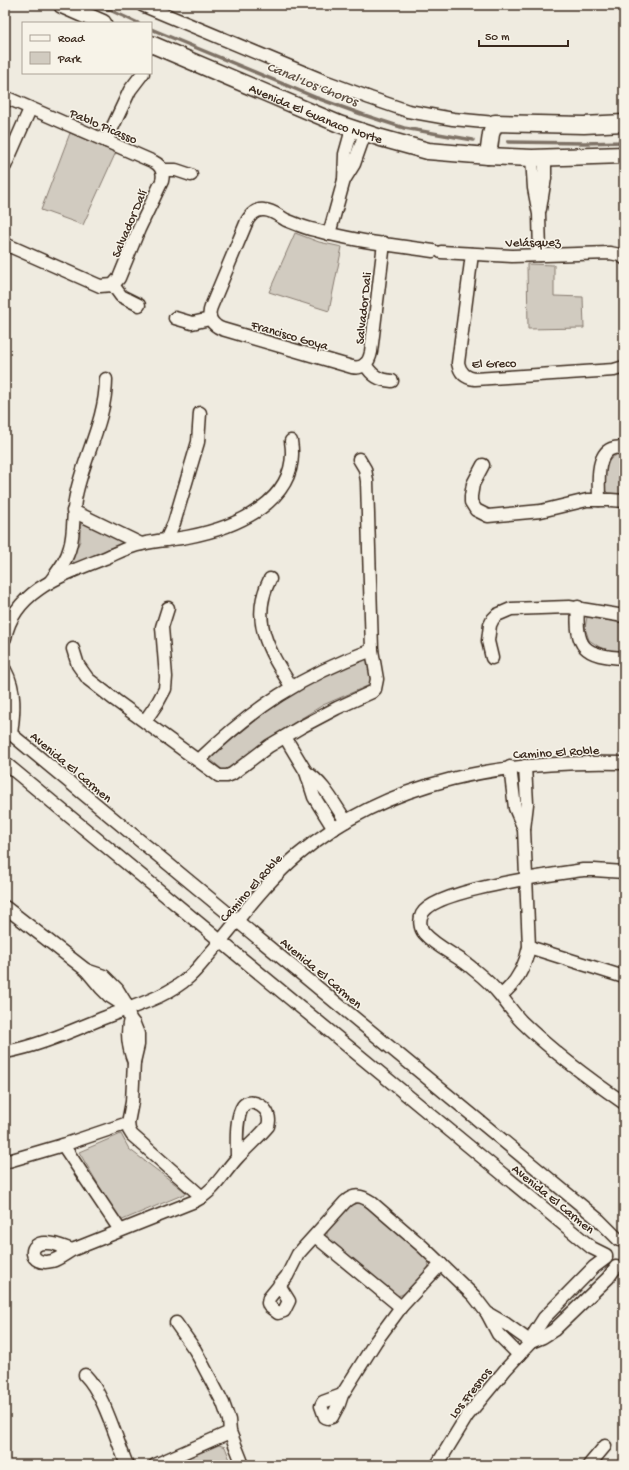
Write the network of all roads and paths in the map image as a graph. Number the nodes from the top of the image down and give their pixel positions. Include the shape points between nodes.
1 (62, 5) edge
2 (142, 5) edge
3 (101, 22) edge
4 (152, 49) edge
5 (132, 74) edge
6 (142, 74) edge
7 (130, 90) junction
8 (5, 97) edge
9 (30, 108) junction
10 (495, 123) junction
11 (624, 123) edge
12 (358, 131) junction
13 (106, 141) junction
14 (624, 155) edge
15 (488, 156) junction
16 (539, 158) junction
17 (5, 166) edge
18 (162, 170) junction
19 (191, 175) dead end
20 (329, 234) junction
21 (5, 244) edge
22 (384, 244) junction
23 (472, 254) junction
24 (540, 255) junction
25 (624, 258) edge
26 (113, 285) junction
27 (139, 305) dead end
28 (175, 318) dead end
29 (210, 319) junction
30 (365, 364) junction
31 (624, 367) edge
32 (106, 379) dead end
33 (392, 381) dead end
34 (200, 413) dead end
35 (291, 441) dead end
36 (624, 448) edge
37 (359, 459) dead end
38 (483, 465) dead end
39 (599, 500) junction
40 (624, 501) edge
41 (73, 511) junction
42 (166, 540) junction
43 (141, 544) junction
44 (270, 579) dead end
45 (49, 583) junction
46 (578, 607) junction
47 (168, 608) dead end
48 (624, 616) edge
49 (5, 638) edge
50 (73, 649) dead end
51 (372, 650) junction
52 (492, 658) dead end
53 (624, 658) edge
54 (5, 670) edge
55 (291, 686) junction
56 (145, 721) junction
57 (8, 731) edge
58 (284, 736) junction
59 (199, 760) junction
60 (624, 763) edge
61 (5, 764) edge
62 (525, 766) junction
63 (510, 767) junction
64 (306, 772) junction
65 (346, 821) junction
66 (334, 829) junction
67 (524, 829) junction
68 (624, 872) edge
69 (527, 880) junction
70 (5, 907) edge
71 (10, 918) edge
72 (238, 920) junction
73 (220, 942) junction
74 (529, 947) junction
75 (624, 977) edge
76 (501, 995) junction
77 (129, 1014) junction
78 (5, 1052) edge
79 (624, 1103) edge
80 (128, 1123) junction
81 (63, 1145) junction
82 (237, 1158) dead end
83 (5, 1162) edge
84 (202, 1197) junction
85 (120, 1230) junction
86 (315, 1236) junction
87 (621, 1241) edge
88 (72, 1250) dead end
89 (606, 1256) junction
90 (441, 1264) junction
91 (621, 1269) edge
92 (279, 1285) dead end
93 (401, 1307) junction
94 (487, 1313) junction
95 (176, 1323) dead end
96 (531, 1342) junction
97 (519, 1355) junction
98 (85, 1375) dead end
99 (342, 1395) dead end
100 (230, 1432) junction
101 (605, 1446) dead end
102 (126, 1465) edge
103 (155, 1465) edge
104 (243, 1465) edge
105 (437, 1465) edge
106 (589, 1465) edge

1 - 3 street
2 - 10 street via 370,98 416,112
4 - 12 street, Avenida El Guanaco Norte
5 - 7 street
6 - 7 street
7 - 13 street
8 - 9 street, Pablo Picasso
9 - 13 street, Pablo Picasso
9 - 17 street
10 - 11 street
10 - 15 street
12 - 15 street, Avenida El Guanaco Norte via 428,151
12 - 20 street via 354,164 344,180
13 - 18 street, Pablo Picasso via 154,162
14 - 16 street, Avenida El Guanaco Norte
15 - 16 street, Avenida El Guanaco Norte
16 - 24 street via 534,188 539,214
18 - 19 street via 176,170
18 - 26 street, Salvador Dalí via 162,181 138,229 119,278
20 - 22 street, Velásquez
20 - 29 street, Velásquez via 299,225 270,210 260,210 252,214 209,311
21 - 26 street via 100,286
22 - 23 street, Velásquez
22 - 30 street, Salvador Dali via 371,352
23 - 24 street, Velásquez
23 - 31 street, El Greco via 458,363 466,376 475,379 614,370
24 - 25 street, Velásquez via 610,253
26 - 27 street via 121,296
28 - 29 street via 192,323
29 - 30 street, Francisco Goya via 217,327 352,367
30 - 33 street via 378,378
32 - 41 street via 102,412
34 - 42 street via 197,447 174,523
35 - 42 street via 293,457 287,479 262,508 213,531
36 - 39 street via 614,448 602,459
37 - 51 street via 365,469 367,481
38 - 39 street via 473,484 471,496 476,510 488,516 541,511 587,500
39 - 40 street
41 - 43 street
41 - 45 street via 70,547 63,564
42 - 43 street
43 - 45 street
44 - 55 street via 262,602 262,628 270,649
45 - 49 street via 21,603
46 - 48 street
46 - 52 street via 519,608 503,612 493,619 490,625 488,641
46 - 53 street via 579,634 583,647 593,653
47 - 56 street via 162,627 165,689
50 - 56 street via 78,665 88,679
51 - 55 street via 331,666
51 - 58 street via 377,679 372,692
54 - 57 street via 12,691 13,719
55 - 59 street via 245,719
56 - 59 street
57 - 72 street, Avenida El Carmen
58 - 59 street via 227,776 216,775
58 - 64 street
60 - 62 street, Camino El Roble
61 - 73 street, Avenida El Carmen
62 - 63 street, Camino El Roble
62 - 67 street via 527,804
63 - 65 street, Camino El Roble via 422,787 386,800
63 - 67 street via 515,808
64 - 65 street via 324,789
64 - 66 street via 314,797
65 - 66 street, Camino El Roble
66 - 72 street, Camino El Roble via 303,851 278,874
67 - 69 street
68 - 69 street via 583,870
69 - 74 street
69 - 76 street via 497,884 451,897 428,906 420,917 424,933 472,968
70 - 71 street
71 - 77 street via 86,970 98,973 112,982 122,996
72 - 73 street, Camino El Roble
72 - 87 street, Avenida El Carmen
73 - 77 street, Camino El Roble via 199,967 179,985
73 - 89 street, Avenida El Carmen via 592,1248
74 - 75 street
74 - 76 street via 516,980
76 - 79 street via 522,1022 542,1040
77 - 78 street, Camino El Roble
77 - 80 street via 127,1034 129,1051 134,1062
80 - 81 street
80 - 84 street via 129,1130 138,1142
81 - 83 street
81 - 85 street
82 - 84 street via 223,1178
84 - 85 street
85 - 88 street
86 - 90 street via 349,1199 362,1197 371,1202
86 - 92 street via 298,1254 287,1276
86 - 93 street
87 - 89 street, Los Fresnos via 611,1243
89 - 91 street, Avenida El Carmen via 609,1262
89 - 96 street, Los Fresnos via 544,1318
90 - 93 street
90 - 94 street via 474,1296
91 - 96 street, Los Fresnos via 608,1278 554,1330 543,1338
93 - 99 street via 365,1356
94 - 96 street
94 - 97 street via 498,1334
95 - 100 street via 195,1350 223,1403
96 - 97 street, Los Fresnos
97 - 105 street, Los Fresnos via 468,1416
98 - 102 street via 99,1395
100 - 103 street
100 - 104 street
101 - 106 street

